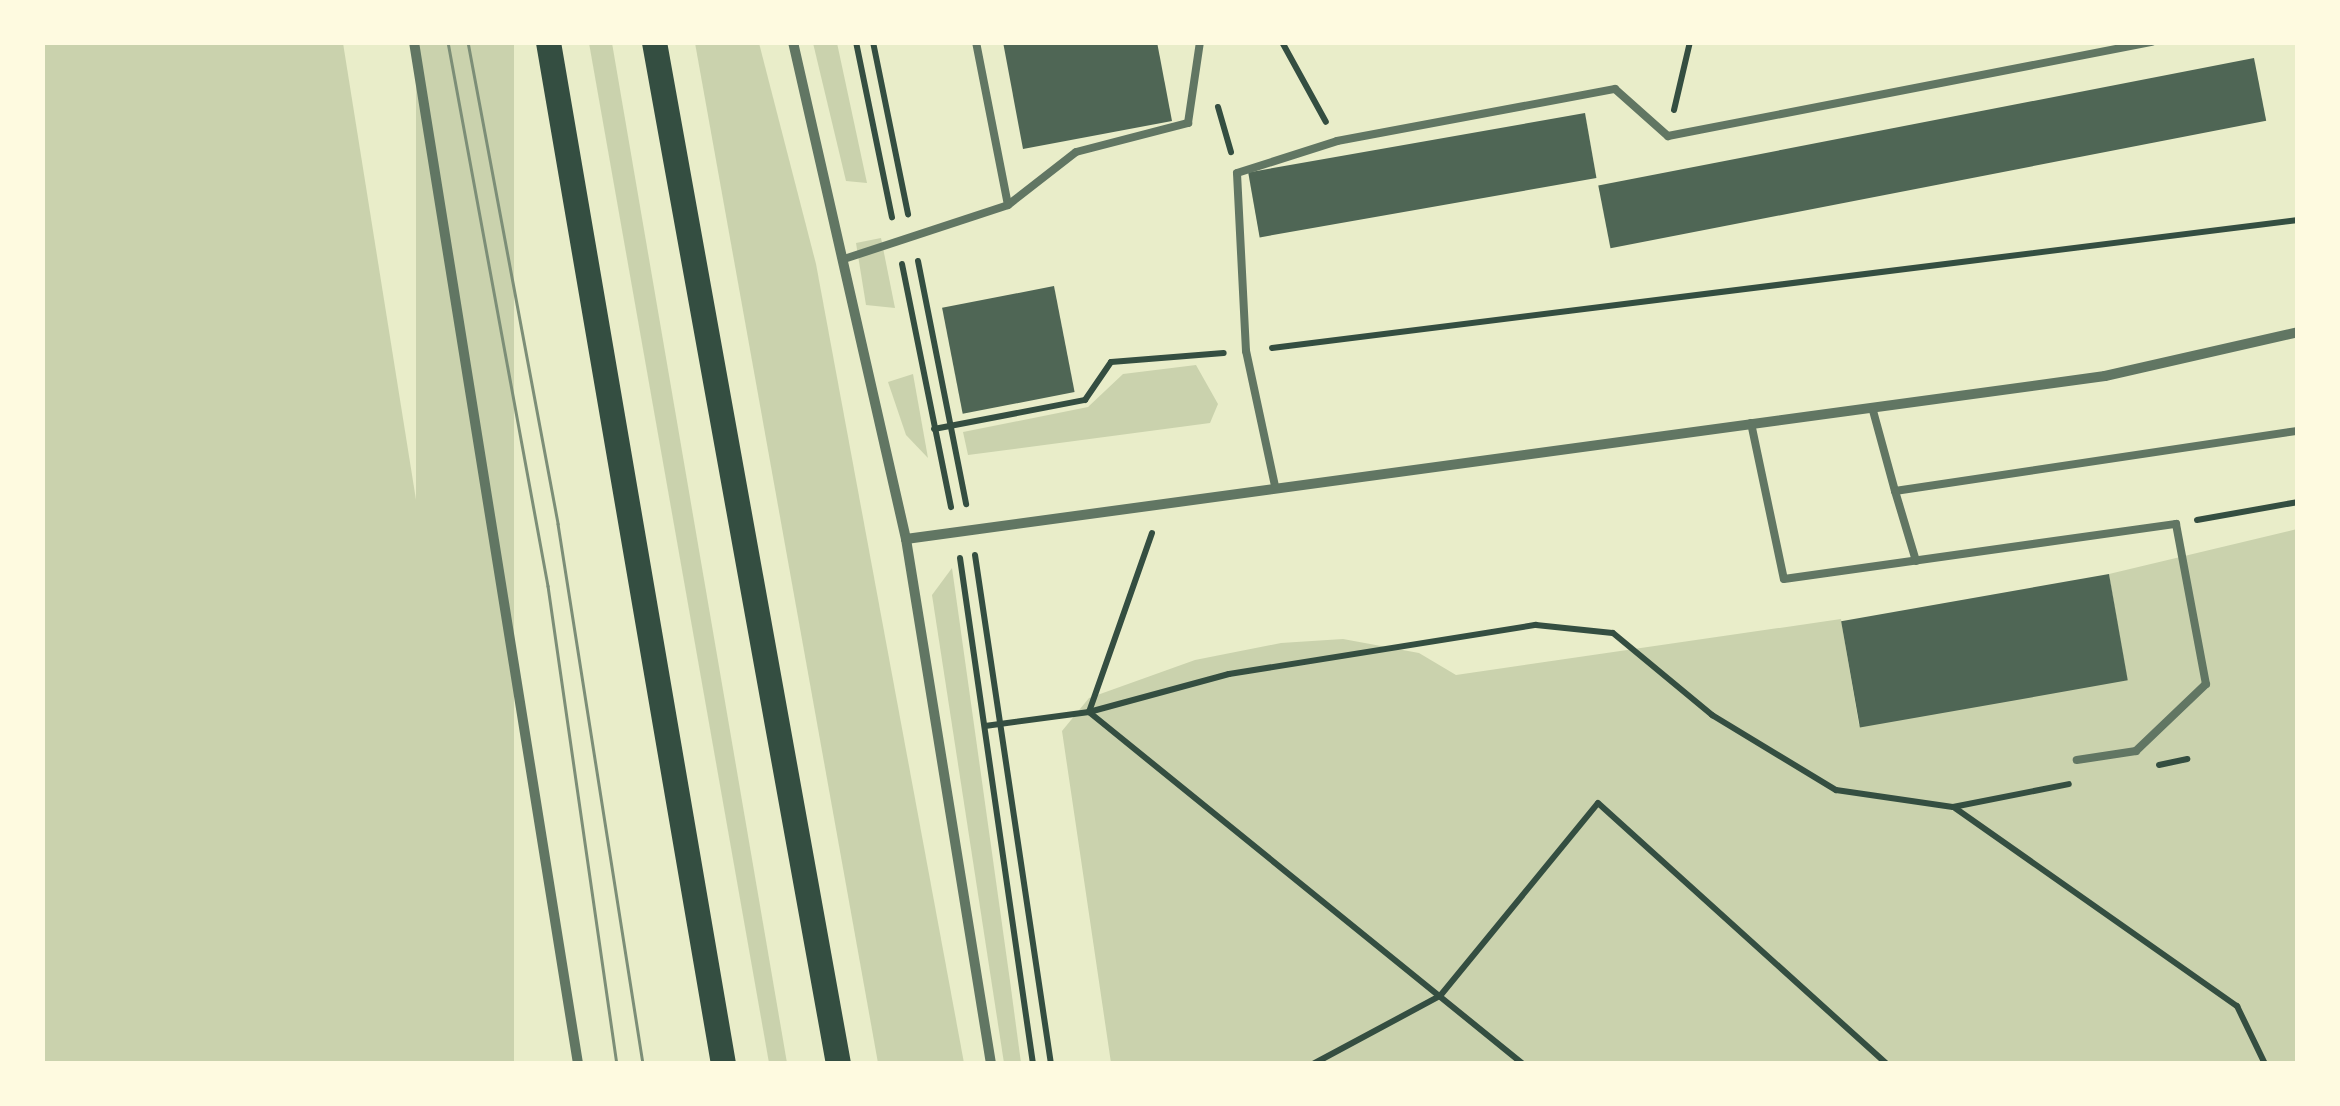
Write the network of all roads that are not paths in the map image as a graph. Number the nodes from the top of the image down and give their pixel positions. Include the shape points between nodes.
1 (414, 42) edge
2 (548, 42) edge
3 (654, 42) edge
4 (793, 42) edge
5 (976, 42) edge
6 (1200, 42) edge
7 (2152, 42) edge
8 (2122, 45) edge
9 (1008, 205) junction
10 (847, 258) junction
11 (2298, 332) edge
12 (1872, 407) junction
13 (1750, 423) junction
14 (2298, 431) edge
15 (1275, 486) junction
16 (1896, 492) junction
17 (906, 539) junction
18 (1916, 560) junction
19 (2077, 760) dead end
20 (578, 1064) edge
21 (724, 1064) edge
22 (838, 1064) edge
23 (992, 1064) edge

1 - 20 street
2 - 21 main road
3 - 22 main road
4 - 10 street
5 - 9 lane
6 - 9 lane via 1188,123 1076,152
7 - 8 lane
8 - 15 lane via 1668,136 1615,89 1337,141 1237,173 1246,351
9 - 10 lane
10 - 17 street
11 - 12 street via 2105,376
12 - 13 street
12 - 16 lane
13 - 15 street
13 - 18 lane via 1784,579
14 - 16 lane
15 - 17 street
16 - 18 lane
17 - 23 street
18 - 19 lane via 2176,524 2206,684 2136,750

